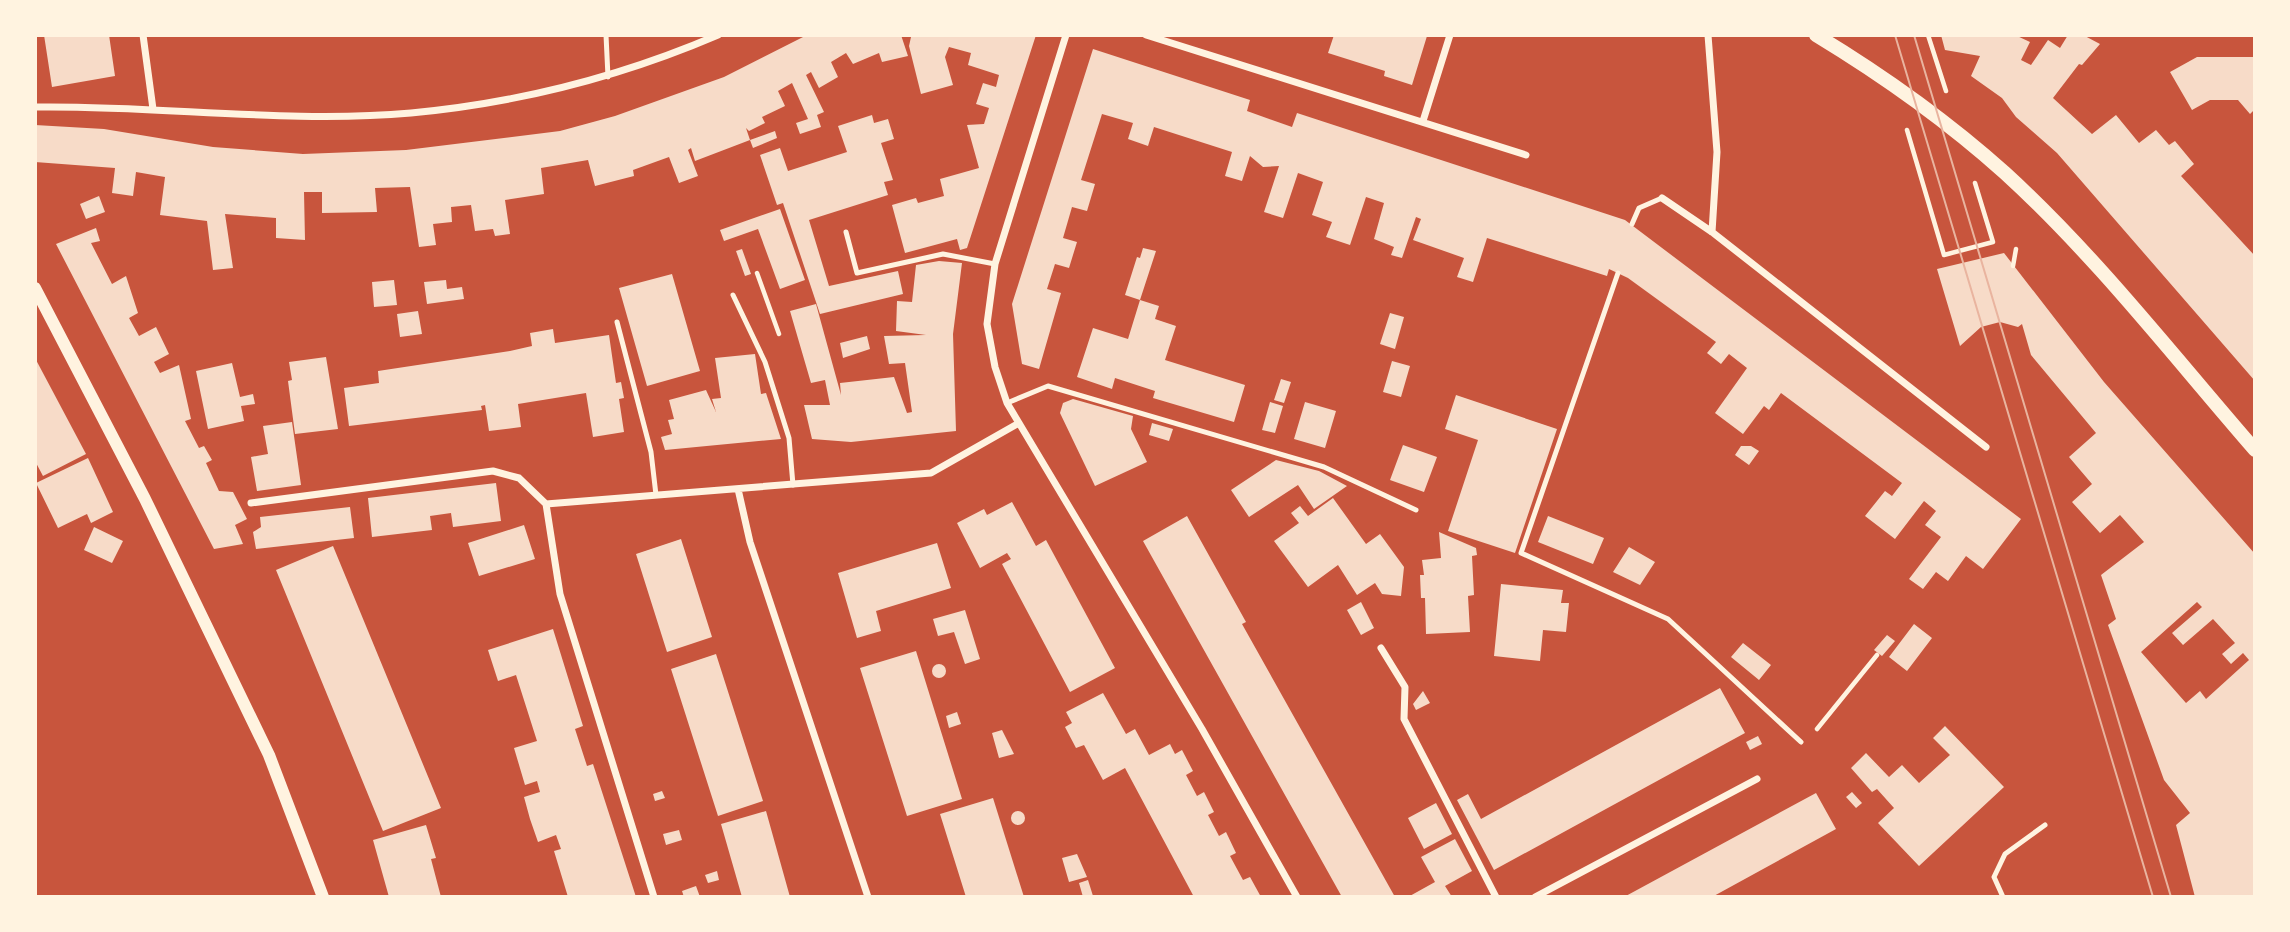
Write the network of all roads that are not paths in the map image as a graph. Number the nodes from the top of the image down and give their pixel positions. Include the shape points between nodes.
1 (143, 35) edge
2 (606, 35) edge
3 (718, 35) edge
4 (1066, 35) edge
5 (1146, 35) edge
6 (1450, 35) edge
7 (1708, 35) edge
8 (1816, 35) edge
9 (608, 77) junction
10 (35, 107) edge
11 (153, 109) junction
12 (1423, 121) junction
13 (1526, 155) dead end
14 (1662, 198) joint
15 (1632, 224) dead end
16 (846, 232) dead end
17 (1712, 232) junction
18 (995, 264) junction
19 (1618, 273) dead end
20 (35, 288) edge
21 (733, 295) dead end
22 (617, 322) dead end
23 (1007, 402) junction
24 (1019, 423) junction
25 (1986, 447) dead end
26 (2255, 450) edge
27 (793, 485) junction
28 (738, 489) junction
29 (656, 495) junction
30 (251, 503) dead end
31 (546, 504) junction
32 (1416, 510) dead end
33 (1381, 648) dead end
34 (1801, 742) road end
35 (1758, 779) dead end
36 (2045, 825) dead end
37 (323, 897) edge
38 (654, 897) edge
39 (868, 897) edge
40 (1297, 897) edge
41 (1496, 897) edge
42 (1535, 897) edge
43 (2003, 897) edge

1 - 11 street
2 - 9 lane
3 - 9 street
4 - 18 street
5 - 12 street
6 - 12 street
7 - 17 street via 1717,152
8 - 26 main road via 1871,68 2004,173 2048,215
9 - 11 street via 508,99 410,113 296,115
10 - 11 street
12 - 13 street
14 - 15 lane via 1639,208
14 - 17 street
16 - 18 lane via 857,273 943,254
17 - 25 street
18 - 23 street via 987,324
19 - 34 lane via 1521,553 1668,619
20 - 37 street via 145,499 263,743
21 - 27 lane via 765,362 789,438
22 - 29 lane via 651,452
23 - 24 street
23 - 32 lane via 1048,386 1324,467
24 - 27 street via 931,473
24 - 40 street
27 - 28 street
28 - 29 street
28 - 39 street via 750,542
29 - 31 street
30 - 31 street via 493,471 519,478
31 - 38 street via 560,594
33 - 41 street via 1405,687 1404,719
35 - 42 street
36 - 43 lane via 2005,855 1994,877

